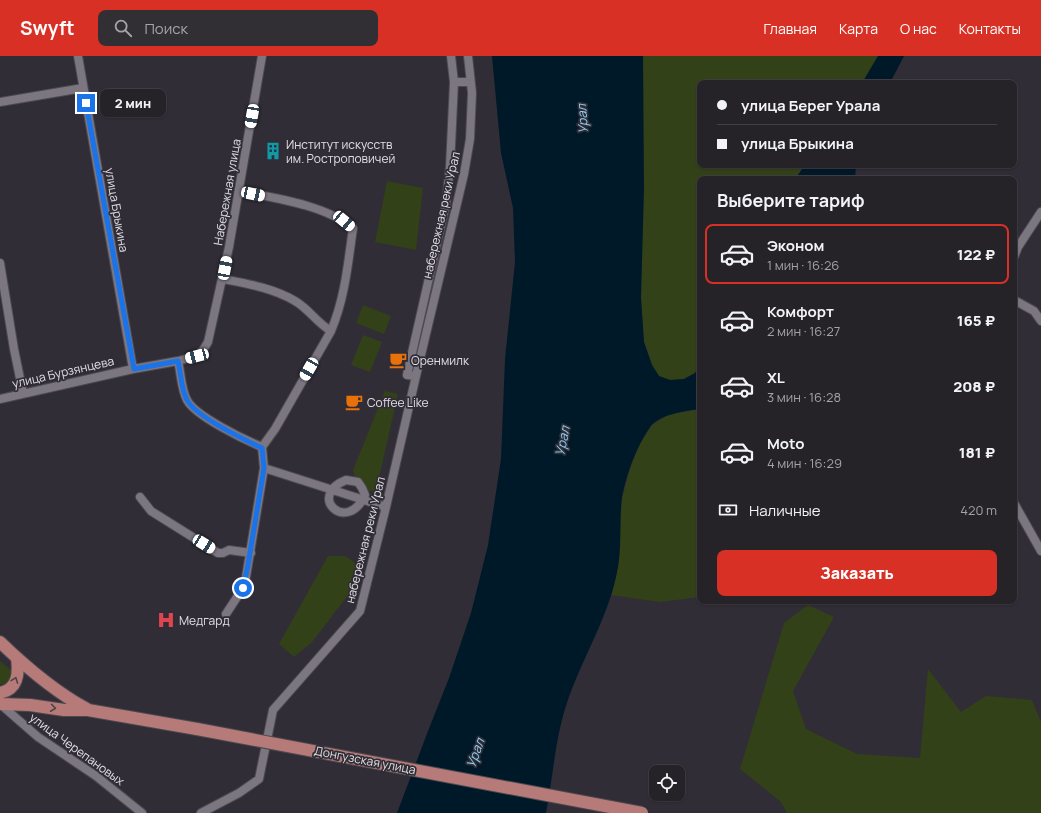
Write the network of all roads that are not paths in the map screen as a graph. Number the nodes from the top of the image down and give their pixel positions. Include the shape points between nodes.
1 (78, 56) edge
2 (262, 56) edge
3 (451, 56) edge
4 (468, 56) edge
5 (454, 82) junction
6 (470, 82) junction
7 (83, 88) junction
8 (0, 102) edge
9 (239, 190) junction
10 (1041, 212) edge
11 (1017, 250) edge
12 (0, 263) edge
13 (223, 279) junction
14 (1017, 302) edge
15 (1041, 321) edge
16 (331, 331) junction
17 (178, 361) junction
18 (134, 369) junction
19 (416, 376) junction
20 (23, 393) junction
21 (0, 399) edge
22 (262, 448) junction
23 (264, 468) junction
24 (332, 490) junction
25 (140, 497) dead end
26 (362, 500) junction
27 (386, 507) junction
28 (1017, 508) edge
29 (1041, 551) edge
30 (250, 553) junction
31 (226, 614) dead end
32 (2, 646) edge
33 (17, 658) junction
34 (0, 693) edge
35 (0, 704) edge
36 (88, 710) junction
37 (142, 813) edge
38 (201, 813) edge
39 (642, 813) edge

1 - 7 street, улица Брыкина
2 - 9 street, Набережная улица
3 - 5 street, набережная реки Урал
4 - 6 street, набережная реки Урал
5 - 6 street
5 - 19 street, набережная реки Урал via 446,203 407,375
6 - 19 street, набережная реки Урал via 470,139 464,174
7 - 8 street
7 - 18 street, улица Брыкина
9 - 13 street, Набережная улица
9 - 16 street via 295,202 344,221 353,228 342,301
10 - 11 street
12 - 20 street
13 - 16 street via 266,288 296,301
13 - 17 street, Набережная улица via 208,342 197,356
14 - 15 street via 1034,311
16 - 22 street
17 - 18 street, улица Бурзянцева
17 - 22 street via 187,400 194,409
18 - 20 street, улица Бурзянцева
19 - 27 street, набережная реки Урал
20 - 21 street, улица Бурзянцева
22 - 23 street
23 - 24 street
23 - 30 street
24 - 26 street
24 - 26 street via 338,483 346,480 358,482 365,495
24 - 26 street via 329,498 333,510 347,512
25 - 30 street via 151,511 218,553 229,550
26 - 27 street
27 - 38 street, набережная реки Урал via 360,611 273,710 259,779
28 - 29 street
30 - 31 street via 243,588
32 - 33 main road
34 -> 33 main road via 7,692 15,682 18,674
33 - 36 main road via 68,699
35 -> 36 main road
35 - 37 street, улица Черепановых via 38,737 96,776
36 - 39 main road, Донгузская улица, bridge via 197,728

